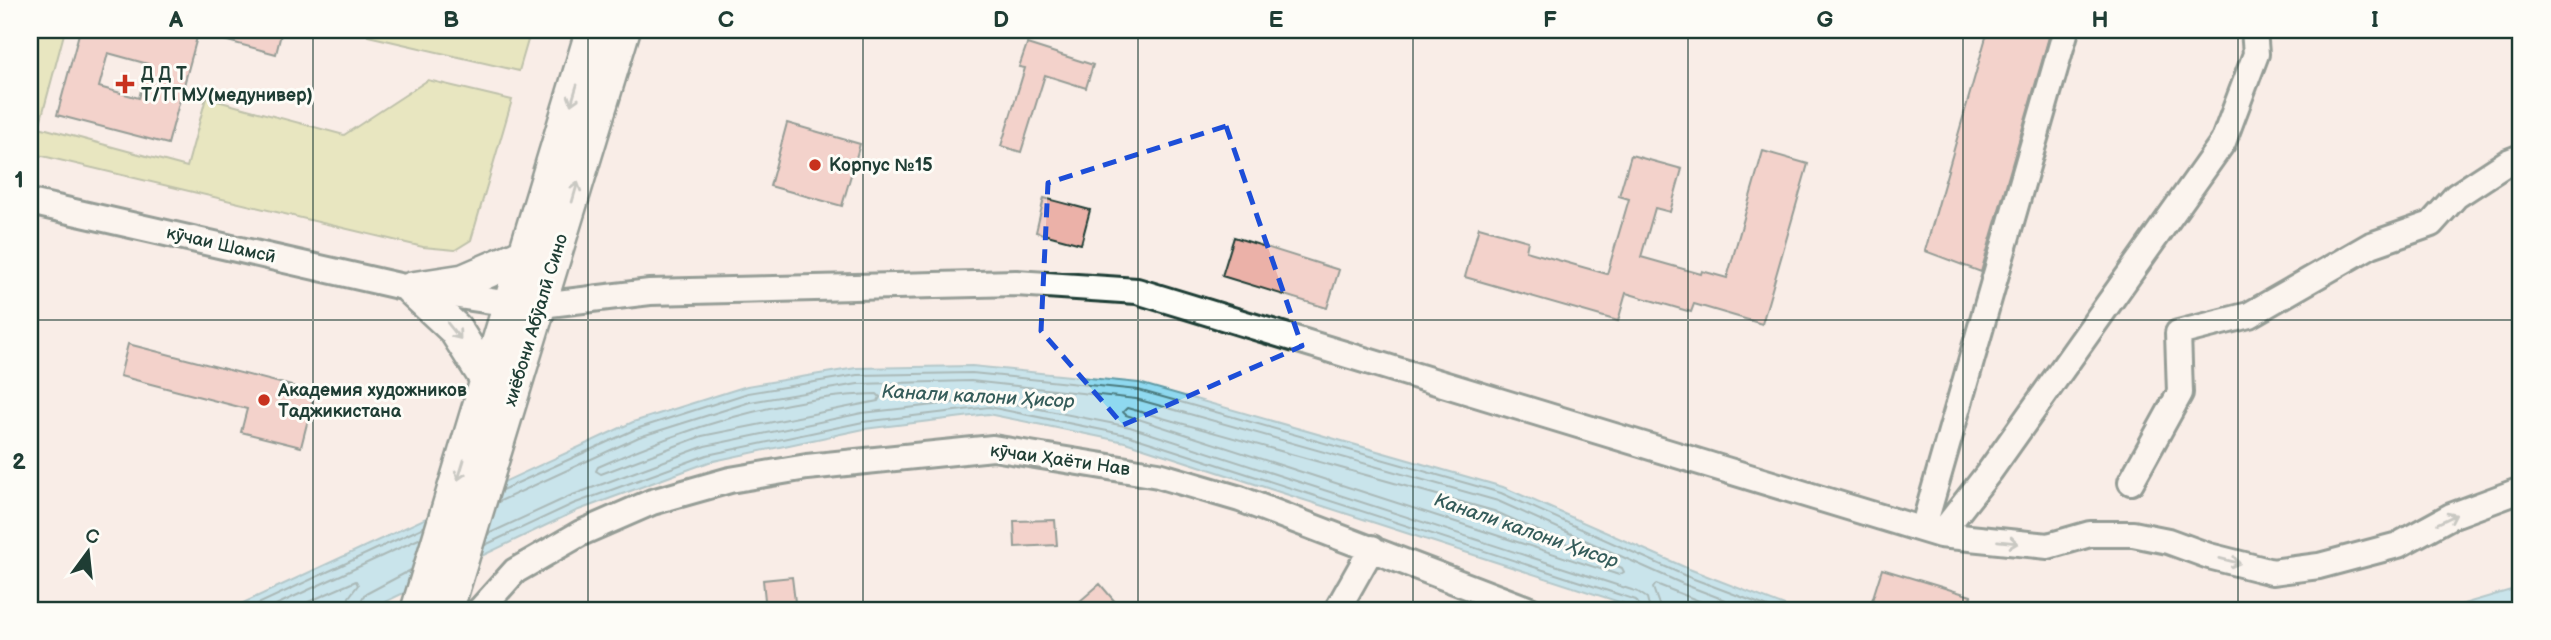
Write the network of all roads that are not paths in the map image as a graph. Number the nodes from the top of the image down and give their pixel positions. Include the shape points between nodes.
1 (593, 30) edge
2 (623, 30) edge
3 (2066, 30) edge
4 (2254, 30) edge
5 (2521, 157) edge
6 (30, 202) edge
7 (526, 254) junction
8 (412, 289) junction
9 (526, 304) junction
10 (492, 400) junction
11 (2131, 482) dead end
12 (2521, 490) edge
13 (1932, 532) junction
14 (1372, 548) junction
15 (418, 610) edge
16 (446, 610) edge
17 (480, 610) edge
18 (1337, 610) edge
19 (1530, 610) edge

1 -> 7 main road, хиёбони Абӯалӣ Сино
9 -> 2 main road, хиёбони Абӯалӣ Сино
3 - 13 street
4 - 13 street via 2256,54 2223,142 1990,471
5 - 11 street via 2456,196 2431,224 2371,245 2249,315 2178,333 2180,393
6 - 8 street, кӯчаи Шамсӣ
7 - 8 main road via 464,281
7 - 9 main road, хиёбони Абӯалӣ Сино
8 - 9 street, кӯчаи Шамсӣ
8 -> 10 main road via 455,329
9 - 10 main road, хиёбони Абӯалӣ Сино
9 - 13 street, кӯчаи Шамсӣ via 650,292 1016,283 1137,290
10 -> 15 main road, хиёбони Абӯалӣ Сино
10 - 16 main road, хиёбони Абӯалӣ Сино
13 -> 12 street, кӯчаи Шамсӣ via 2048,546 2090,534 2133,534 2273,572 2319,566 2399,545 2452,516
14 - 17 street, кӯчаи Ҳаёти Нав via 1240,499 1158,475 993,448 807,467 677,494 548,550 515,571
14 - 18 street
14 - 19 street, кӯчаи Ҳаёти Нав

